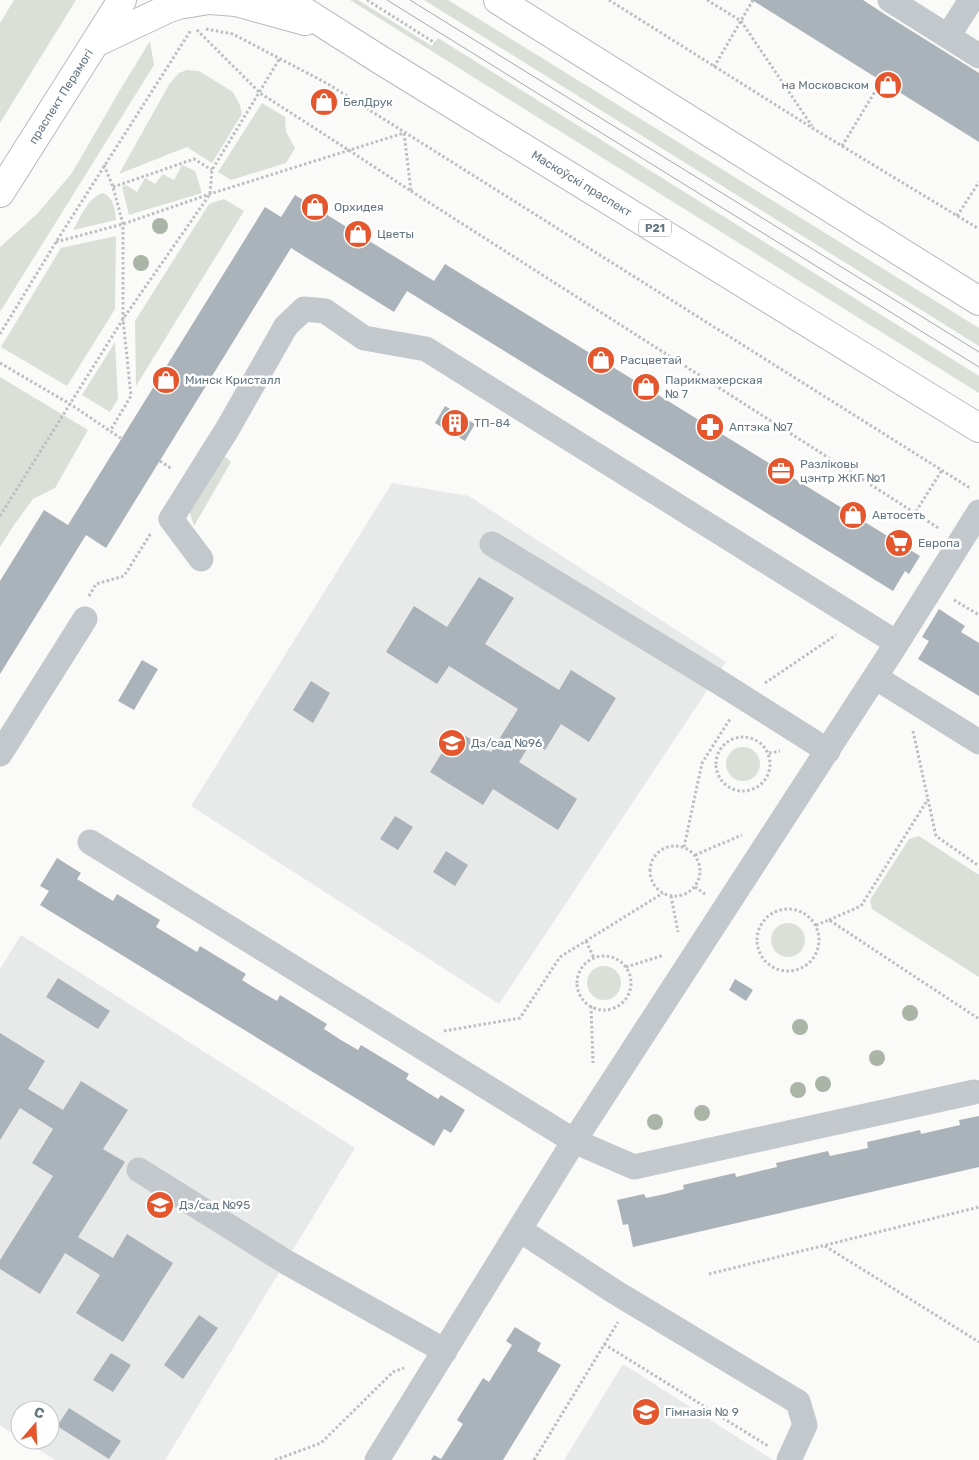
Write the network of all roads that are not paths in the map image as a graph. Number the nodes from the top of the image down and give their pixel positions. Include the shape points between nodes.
1 (122, 0) edge
2 (210, 0) edge
3 (286, 0) edge
4 (498, 0) edge
5 (890, 0) edge
6 (971, 0) edge
7 (331, 29) junction
8 (948, 36) junction
9 (95, 43) junction
10 (979, 56) edge
11 (0, 193) edge
12 (979, 300) edge
13 (979, 428) edge
14 (972, 498) edge
15 (492, 544) dead end
16 (202, 559) dead end
17 (85, 610) road end
18 (898, 643) junction
19 (876, 677) junction
20 (979, 742) edge
21 (828, 751) junction
22 (0, 754) edge
23 (90, 842) dead end
24 (974, 1092) dead end
25 (574, 1142) junction
26 (139, 1170) dead end
27 (520, 1230) junction
28 (445, 1351) junction
29 (377, 1460) edge
30 (789, 1460) edge

1 - 9 main road, праспект Перамогі
2 - 7 main road via 236,2
2 - 9 main road via 167,9
3 - 7 main road, Маскоўскі праспект / Р21
4 - 12 main road
5 - 8 lane
6 - 8 lane
7 - 13 main road, Маскоўскі праспект / Р21
8 - 10 lane
9 - 11 main road, праспект Перамогі
14 - 18 lane
15 - 21 lane
16 - 18 lane via 172,519 286,326 304,309 326,311 364,338 426,349
17 - 22 lane
18 - 19 lane
19 - 20 lane
19 - 21 lane
21 - 25 lane
23 - 25 lane
24 - 25 lane via 634,1168
25 - 27 lane
26 - 28 lane via 286,1262
27 - 28 lane
27 - 30 lane via 615,1292 798,1402 805,1425
28 - 29 lane

